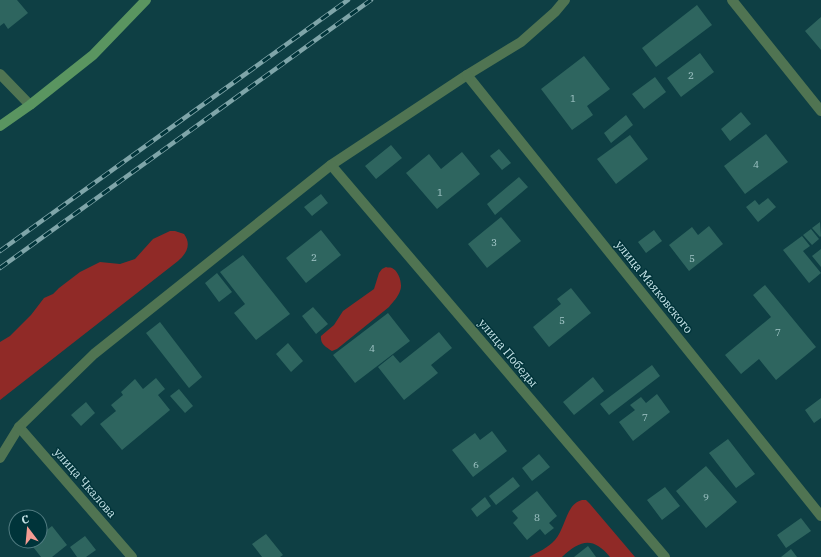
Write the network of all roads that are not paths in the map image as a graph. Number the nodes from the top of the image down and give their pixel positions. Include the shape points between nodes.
1 (146, 0) edge
2 (565, 0) edge
3 (732, 0) edge
4 (0, 74) edge
5 (467, 75) junction
6 (30, 105) junction
7 (821, 111) edge
8 (0, 126) edge
9 (331, 165) junction
10 (19, 427) junction
11 (0, 458) edge
12 (821, 516) edge
13 (132, 557) edge
14 (665, 557) edge

1 - 6 street via 93,56
2 - 5 street via 520,42
3 - 7 street
4 - 6 street
5 - 9 street
5 - 12 street, улица Маяковского
6 - 8 street
9 - 10 street via 94,354
9 - 14 street, улица Победы
10 - 11 street
10 - 13 street, улица Чкалова

